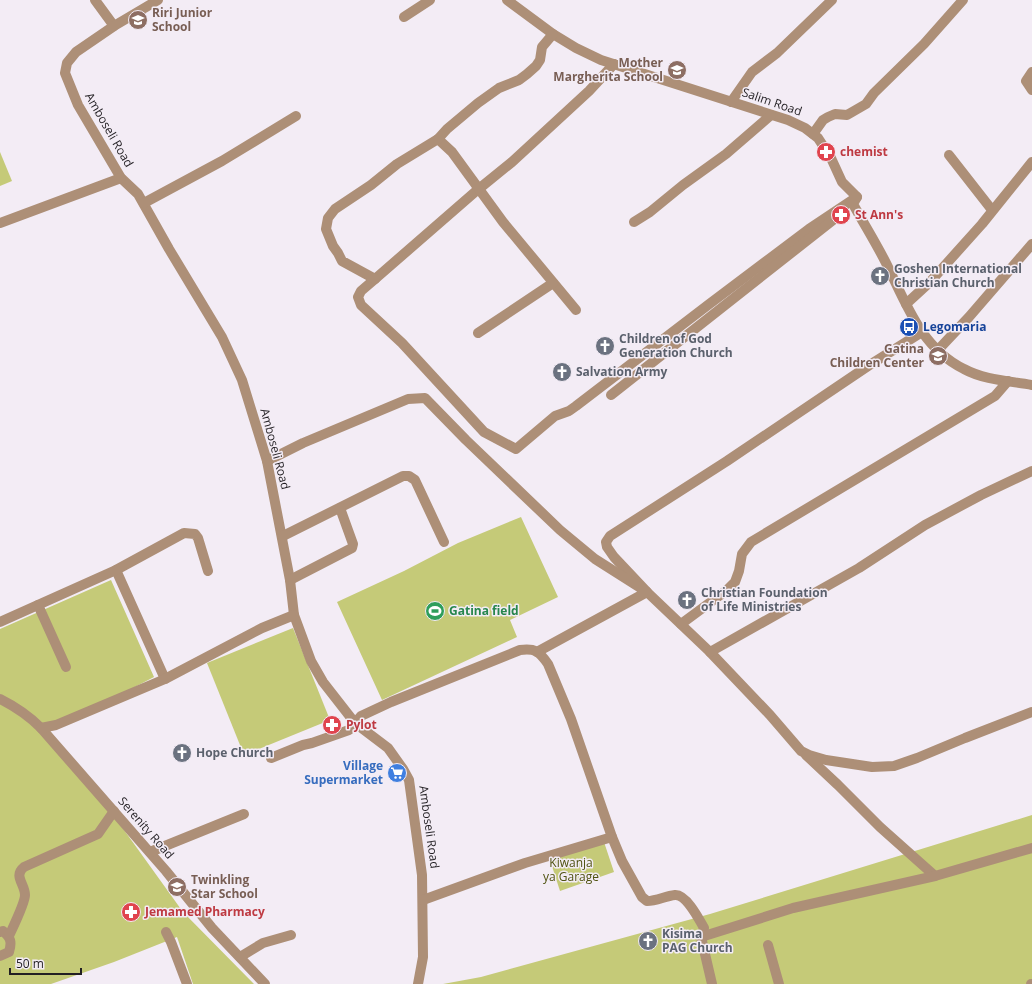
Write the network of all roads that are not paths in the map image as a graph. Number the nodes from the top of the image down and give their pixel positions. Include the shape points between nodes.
1 (96, 0) edge
2 (158, 0) edge
3 (430, 0) edge
4 (507, 0) edge
5 (832, 0) edge
6 (963, 0) edge
7 (404, 17) dead end
8 (114, 26) junction
9 (553, 34) junction
10 (614, 64) junction
11 (1032, 72) edge
12 (1032, 90) edge
13 (731, 102) junction
14 (771, 115) junction
15 (296, 116) dead end
16 (813, 134) junction
17 (438, 139) junction
18 (949, 155) dead end
19 (1032, 162) edge
20 (121, 178) junction
21 (479, 188) junction
22 (855, 200) junction
23 (144, 203) junction
24 (992, 210) junction
25 (634, 222) dead end
26 (0, 223) edge
27 (1032, 245) edge
28 (375, 279) junction
29 (553, 283) junction
30 (906, 304) junction
31 (576, 310) dead end
32 (922, 332) junction
33 (478, 333) dead end
34 (937, 350) junction
35 (1008, 381) junction
36 (1032, 385) edge
37 (611, 395) dead end
38 (267, 461) junction
39 (1032, 471) edge
40 (340, 508) junction
41 (283, 536) junction
42 (444, 542) dead end
43 (116, 570) junction
44 (208, 571) dead end
45 (290, 580) junction
46 (648, 592) junction
47 (38, 605) junction
48 (294, 615) junction
49 (0, 622) edge
50 (681, 624) junction
51 (537, 652) junction
52 (710, 652) junction
53 (66, 667) dead end
54 (165, 679) junction
55 (0, 699) edge
56 (1032, 712) edge
57 (355, 723) junction
58 (41, 728) junction
59 (801, 751) junction
60 (271, 758) dead end
61 (114, 811) junction
62 (244, 814) dead end
63 (612, 837) junction
64 (1032, 848) edge
65 (150, 852) junction
66 (935, 876) junction
67 (423, 900) junction
68 (166, 932) dead end
69 (5, 934) edge
70 (291, 935) dead end
71 (701, 937) junction
72 (768, 945) dead end
73 (0, 956) edge
74 (240, 957) junction
75 (187, 984) edge
76 (265, 984) edge
77 (418, 984) edge
78 (712, 984) edge
79 (779, 984) edge

1 - 8 street
2 - 8 street, Amboseli Road
3 - 7 street
4 - 9 street, Salim Road
5 - 13 street via 752,72
6 - 16 street via 866,104 847,115 835,114 828,117
8 - 20 street, Amboseli Road via 76,52 67,63 66,73 78,105
9 - 10 street, Salim Road via 576,48
9 - 17 street via 542,47 542,56 536,66 520,80 499,88 478,103 446,128
10 - 13 street, Salim Road
10 - 21 street via 517,157
11 - 12 street via 1026,81
13 - 14 street, Salim Road
14 - 16 street, Salim Road via 805,128
14 - 25 street via 726,154
15 - 23 street via 222,161
16 - 22 street, Salim Road via 826,148 842,182
17 - 21 street via 452,152
17 - 28 street via 397,164 335,209 328,218 326,229 342,261
18 - 24 street
19 - 24 street
20 - 23 street, Amboseli Road
20 - 26 street
21 - 28 street
21 - 29 street
22 - 28 street via 809,229 576,406 555,416 516,450 484,432 402,343 361,305 358,297 361,291
22 - 30 street, Salim Road
22 - 37 street
23 - 38 street, Amboseli Road via 222,337 242,380
24 - 30 street via 930,282
27 - 34 street
29 - 31 street
29 - 33 street
30 - 32 street, Salim Road
32 - 34 street, Salim Road
32 - 46 street via 727,462 610,536 606,542 607,547
34 - 35 street, Salim Road via 944,358 966,370
35 - 36 street, Salim Road
35 - 50 street via 995,396 751,542 742,554 735,582
38 - 41 street, Amboseli Road
38 - 46 street via 408,399 425,398 560,530 595,559
39 - 52 street via 926,525 859,568
40 - 41 street
40 - 42 street via 403,476 409,476 415,480
40 - 45 street via 353,544 352,548
41 - 45 street, Amboseli Road
43 - 44 street via 184,533 189,533 198,538
43 - 47 street
43 - 54 street
45 - 48 street, Amboseli Road
46 - 50 street
46 - 51 street
47 - 49 street
47 - 53 street
48 - 54 street via 262,628
48 - 57 street, Amboseli Road via 311,661
50 - 52 street
51 - 57 street via 531,648 520,650 391,702 361,716
51 - 63 street via 548,664 567,709
52 - 59 street
54 - 58 street via 56,725
55 - 58 street, Serenity Road via 16,706
56 - 59 street via 894,766 872,768 852,765
57 - 60 street via 349,730
57 - 67 street, Amboseli Road via 388,748 409,780 420,854
58 - 61 street, Serenity Road
59 - 66 street
61 - 65 street, Serenity Road
61 - 69 street via 98,834 20,870 25,895
62 - 65 street
63 - 67 street via 525,863
63 - 71 street via 642,897 647,901 653,901 680,896 688,903 704,928
64 - 66 street
65 - 74 street, Serenity Road via 212,928
66 - 71 street via 793,908
67 - 77 street, Amboseli Road via 423,957
68 - 75 street
69 - 73 street via 12,943 9,952
70 - 74 street via 263,943
71 - 78 street
72 - 79 street
74 - 76 street, Serenity Road

